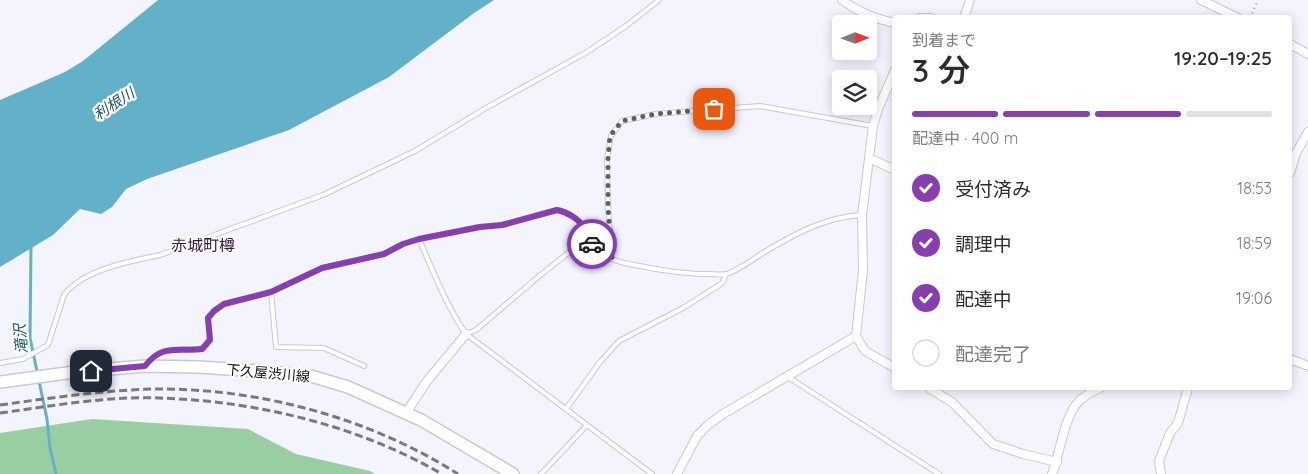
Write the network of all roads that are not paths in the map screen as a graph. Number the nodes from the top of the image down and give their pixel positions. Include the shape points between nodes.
1 (659, 0) edge
2 (842, 0) edge
3 (970, 0) edge
4 (1200, 0) edge
5 (965, 15) edge
6 (1232, 15) edge
7 (892, 22) edge
8 (1292, 45) edge
9 (1308, 54) edge
10 (892, 77) edge
11 (873, 126) junction
12 (1308, 132) edge
13 (869, 158) junction
14 (1292, 166) edge
15 (892, 169) edge
16 (862, 215) junction
17 (587, 238) junction
18 (419, 239) junction
19 (612, 259) junction
20 (726, 274) junction
21 (271, 292) junction
22 (466, 334) junction
23 (856, 336) junction
24 (1292, 360) edge
25 (0, 363) edge
26 (892, 364) edge
27 (145, 366) junction
28 (364, 366) dead end
29 (1308, 366) edge
30 (788, 377) junction
31 (0, 382) edge
32 (932, 390) edge
33 (1097, 390) edge
34 (1187, 390) edge
35 (566, 409) junction
36 (406, 413) junction
37 (587, 425) junction
38 (1057, 462) junction
39 (513, 474) edge
40 (541, 474) edge
41 (652, 474) edge
42 (677, 474) edge
43 (938, 474) edge
44 (1052, 474) edge
45 (1161, 474) edge

1 - 25 lane via 587,52 415,151 323,195 160,255 93,274 68,289 64,295 48,345 23,359
2 - 7 street via 856,10
3 - 5 street
4 - 6 street
8 - 9 street
10 - 11 street
11 - 13 street
11 - 19 lane via 760,106 655,114 622,121 610,136 608,158
12 - 14 street
13 - 15 street
13 - 16 street
16 - 20 lane via 810,227
16 - 23 street via 863,270
17 - 18 lane via 584,227 574,217 557,210 502,225
17 - 19 lane
17 - 22 lane via 476,330
18 - 21 lane via 384,254 322,268
18 - 22 lane via 438,284
19 - 20 lane via 678,273
20 - 35 lane via 718,286 620,341 600,362
21 - 27 lane via 224,304 214,311 208,318 210,340 202,349 177,348 161,352
21 - 28 lane via 276,347 324,348
22 - 35 lane
22 - 36 street via 427,381
23 - 26 street via 865,351
23 - 30 street
24 - 29 street
27 - 31 main road, 下久屋渋川線
27 - 36 main road, 下久屋渋川線 via 258,370 311,376 348,387
30 - 42 street via 708,425 697,436
30 - 43 lane
32 - 38 street via 954,403 993,444
33 - 38 street via 1074,408
34 - 45 street via 1178,423 1170,433 1159,461
35 - 37 lane
36 - 39 main road, 下久屋渋川線
37 - 40 lane
37 - 41 lane
38 - 44 street

